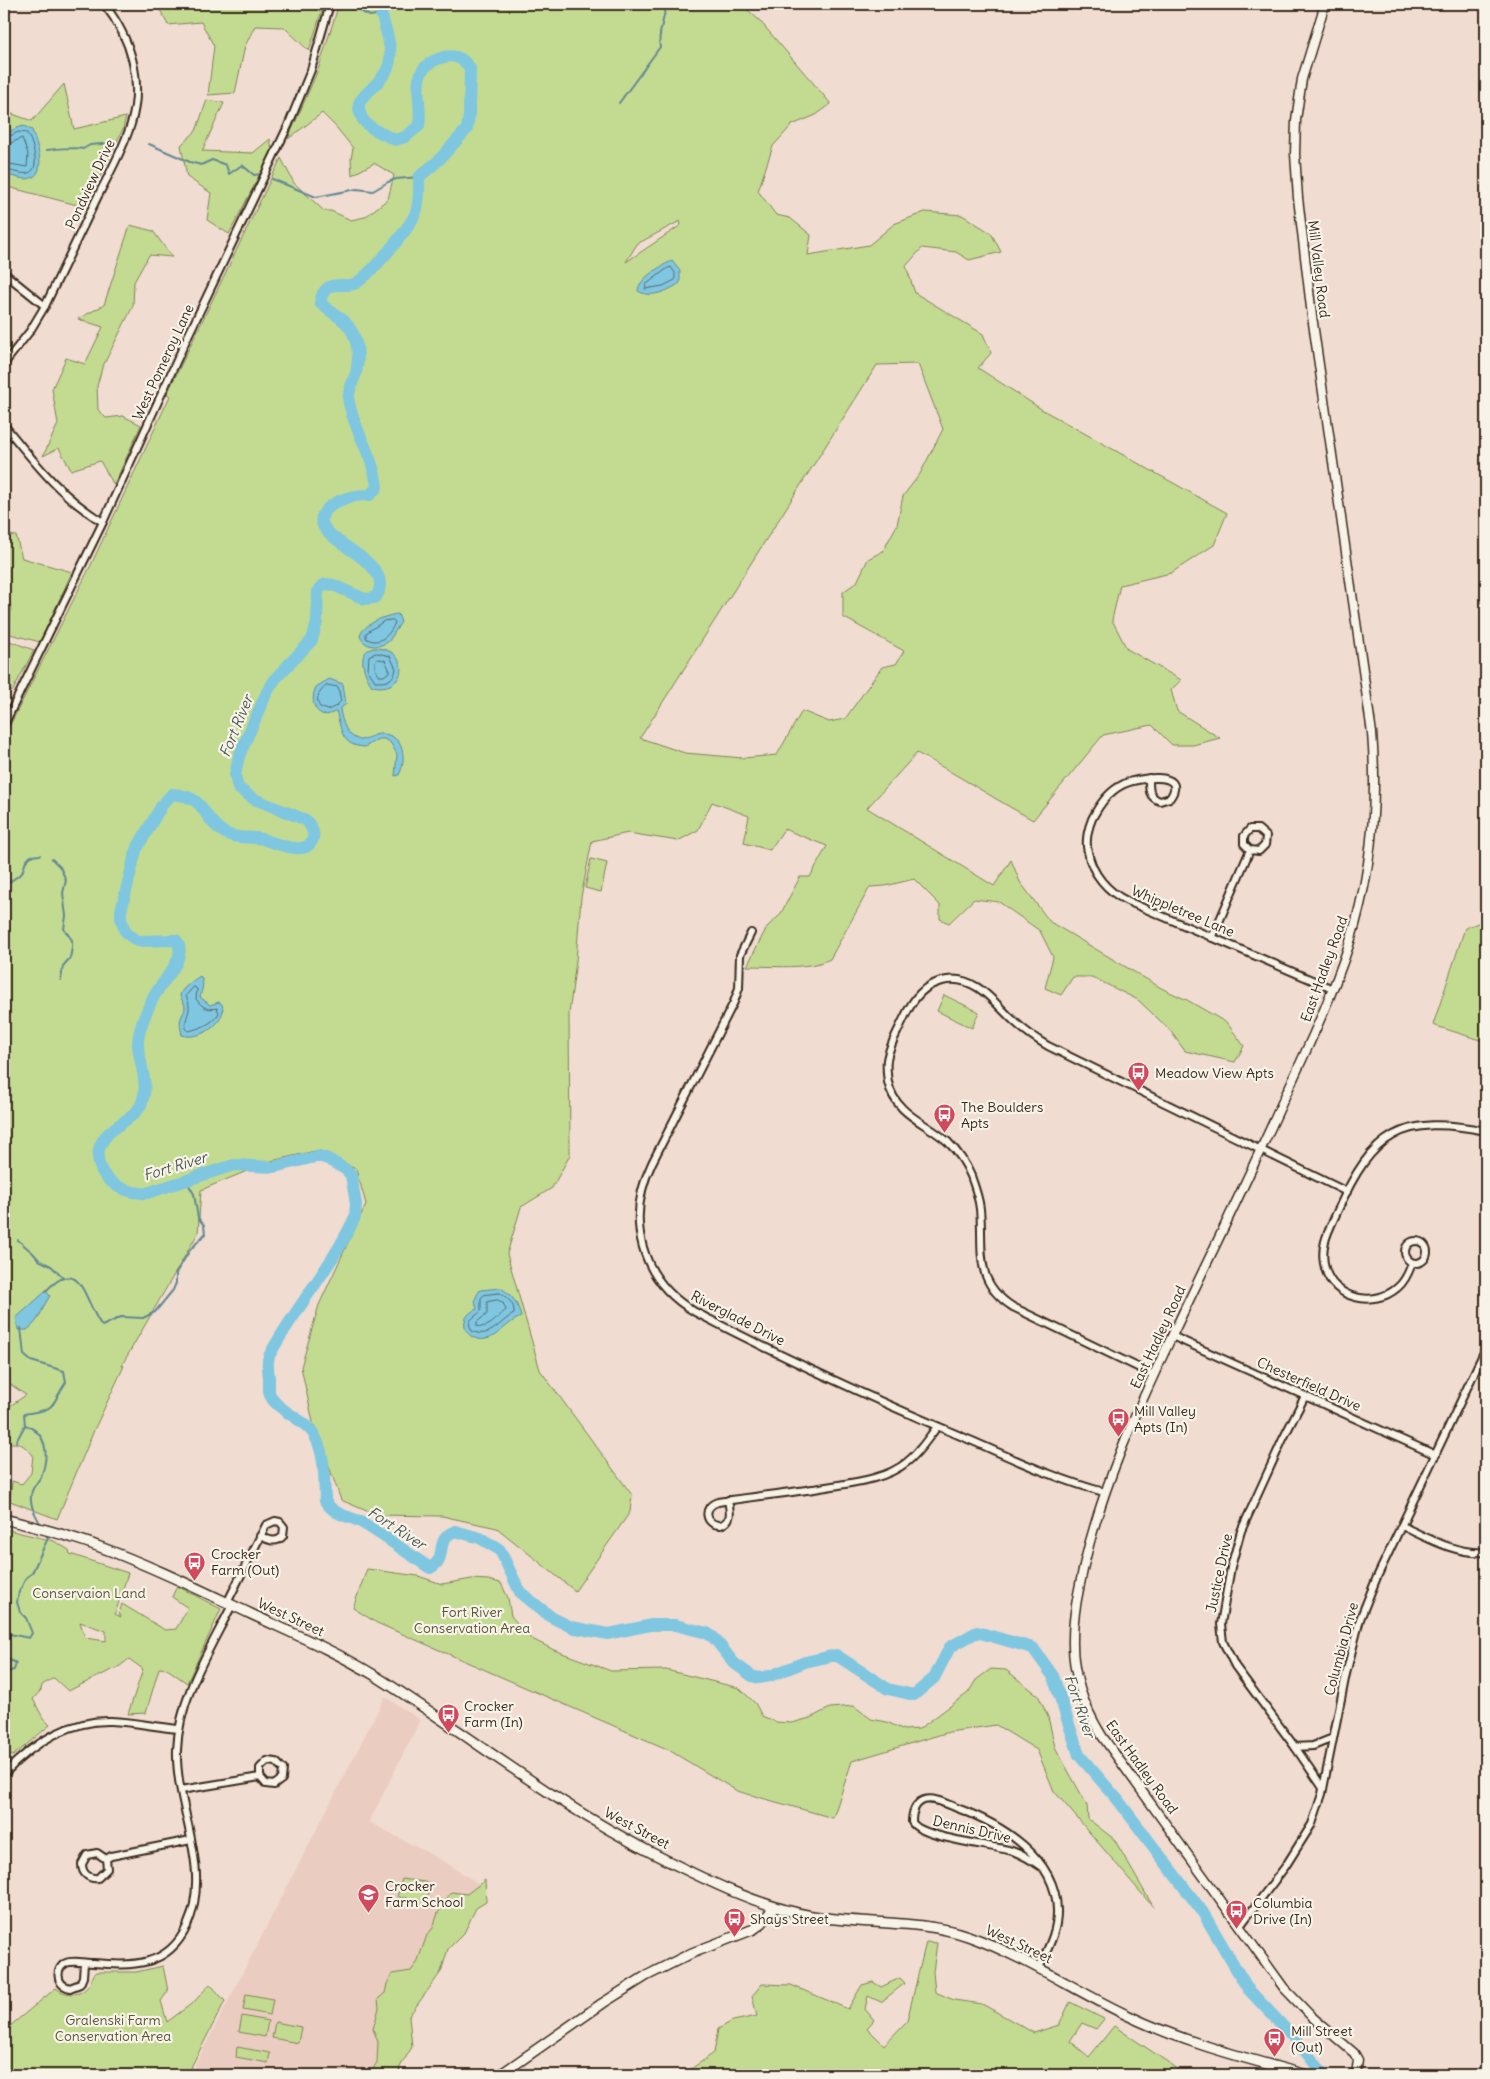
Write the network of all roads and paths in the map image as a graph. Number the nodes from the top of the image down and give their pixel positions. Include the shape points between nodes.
1 (104, 4) edge
2 (330, 4) edge
3 (1325, 4) edge
4 (4, 273) edge
5 (45, 306) junction
6 (4, 364) edge
7 (4, 425) edge
8 (103, 522) junction
9 (1343, 540) joint
10 (4, 725) edge
11 (1149, 778) junction
12 (1250, 850) dead end
13 (751, 933) dead end
14 (1212, 938) junction
15 (1333, 989) junction
16 (1486, 1130) edge
17 (1260, 1150) junction
18 (1346, 1192) junction
19 (1412, 1263) dead end
20 (1172, 1336) junction
21 (1486, 1348) edge
22 (1154, 1375) junction
23 (1305, 1396) junction
24 (937, 1427) junction
25 (1436, 1455) junction
26 (1104, 1492) junction
27 (728, 1500) junction
28 (4, 1519) edge
29 (1402, 1526) junction
30 (260, 1536) dead end
31 (1486, 1552) edge
32 (229, 1604) junction
33 (179, 1729) junction
34 (1333, 1738) junction
35 (1295, 1747) junction
36 (4, 1774) edge
37 (260, 1777) dead end
38 (1323, 1788) junction
39 (181, 1790) junction
40 (191, 1840) junction
41 (106, 1859) junction
42 (1043, 1868) junction
43 (774, 1907) junction
44 (1240, 1926) junction
45 (84, 1963) junction
46 (1039, 1968) junction
47 (1293, 2073) edge
48 (500, 2075) edge
49 (1306, 2075) edge
50 (1356, 2075) edge

1 - 5 street, Pondview Drive via 118,22 129,46 134,66 135,106 123,144
2 - 8 street, West Pomeroy Lane via 311,70 288,126
3 - 9 street, Mill Valley Road via 1302,78 1295,154 1311,306
4 - 5 street
5 - 6 street, Pondview Drive
7 - 8 street via 51,482
8 - 10 street, West Pomeroy Lane
9 - 15 street, East Hadley Road via 1372,733 1376,796 1371,844 1358,910
11 - 11 street, Whippletree Lane via 1162,777 1170,781 1173,789 1170,798 1160,801 1153,797
11 - 14 street, Whippletree Lane via 1123,784 1101,803 1087,835 1091,863 1106,886 1121,899
12 - 14 street
13 - 24 street, Riverglade Drive via 740,958 737,996 642,1185 638,1223 645,1254 660,1282 688,1309
14 - 15 street, Whippletree Lane
15 - 17 street, East Hadley Road
16 - 18 street via 1433,1124 1397,1133 1371,1152
17 - 18 street
17 - 20 street, East Hadley Road
17 - 22 street via 1048,1046 1022,1028 983,991 962,980 934,983 924,989 913,1001 888,1054 886,1069 890,1090 901,1108 948,1142 968,1170 980,1204 981,1261 998,1296 1013,1307
18 - 19 street via 1324,1245 1326,1271 1334,1284 1352,1296 1365,1299 1381,1297 1401,1285
20 - 22 street, East Hadley Road
20 - 23 street, Chesterfield Drive
21 - 25 street, Columbia Drive
22 - 26 street, East Hadley Road
23 - 25 street, Chesterfield Drive
23 - 35 street, Justice Drive via 1241,1531 1221,1624 1223,1642 1235,1666
24 - 26 street, Riverglade Drive
24 - 27 street via 907,1462 866,1481
25 - 29 street, Columbia Drive
26 - 44 street, East Hadley Road via 1074,1618 1073,1650 1080,1689 1106,1742
27 - 27 street via 709,1507 707,1515 712,1523 721,1525 729,1520
28 - 32 main road, West Street via 89,1543
29 - 31 street via 1456,1549
29 - 34 street, Columbia Drive via 1360,1619
30 - 32 street
32 - 33 street via 190,1690
32 - 43 main road, West Street via 369,1672 617,1834 669,1861
33 - 36 street via 113,1722 79,1725 50,1736
33 - 39 street via 177,1765
34 - 35 street via 1313,1746
34 - 38 street, Columbia Drive
35 - 38 street, Justice Drive
37 - 39 street
38 - 44 street, Columbia Drive via 1311,1826
39 - 40 street
40 - 41 street via 116,1854
40 - 45 street via 195,1868 194,1900 187,1927 176,1942 156,1958 138,1965
41 - 41 street via 107,1867 102,1876 91,1878 83,1871 82,1862 88,1854 97,1853
42 - 42 street, Dennis Drive via 1022,1843 980,1818 935,1800 923,1801 916,1806 912,1820 920,1830 1012,1851
42 - 46 street, Dennis Drive via 1054,1892 1057,1916
43 - 46 main road, West Street via 833,1919 947,1930 991,1945
43 - 48 main road via 754,1929 677,1960 626,1988
44 - 50 street, East Hadley Road via 1290,1996 1354,2053 1358,2060
45 - 45 street via 69,1962 62,1966 58,1976 62,1984 72,1988 80,1984
46 - 47 main road, West Street via 1152,2026 1192,2042
47 - 49 main road, West Street

